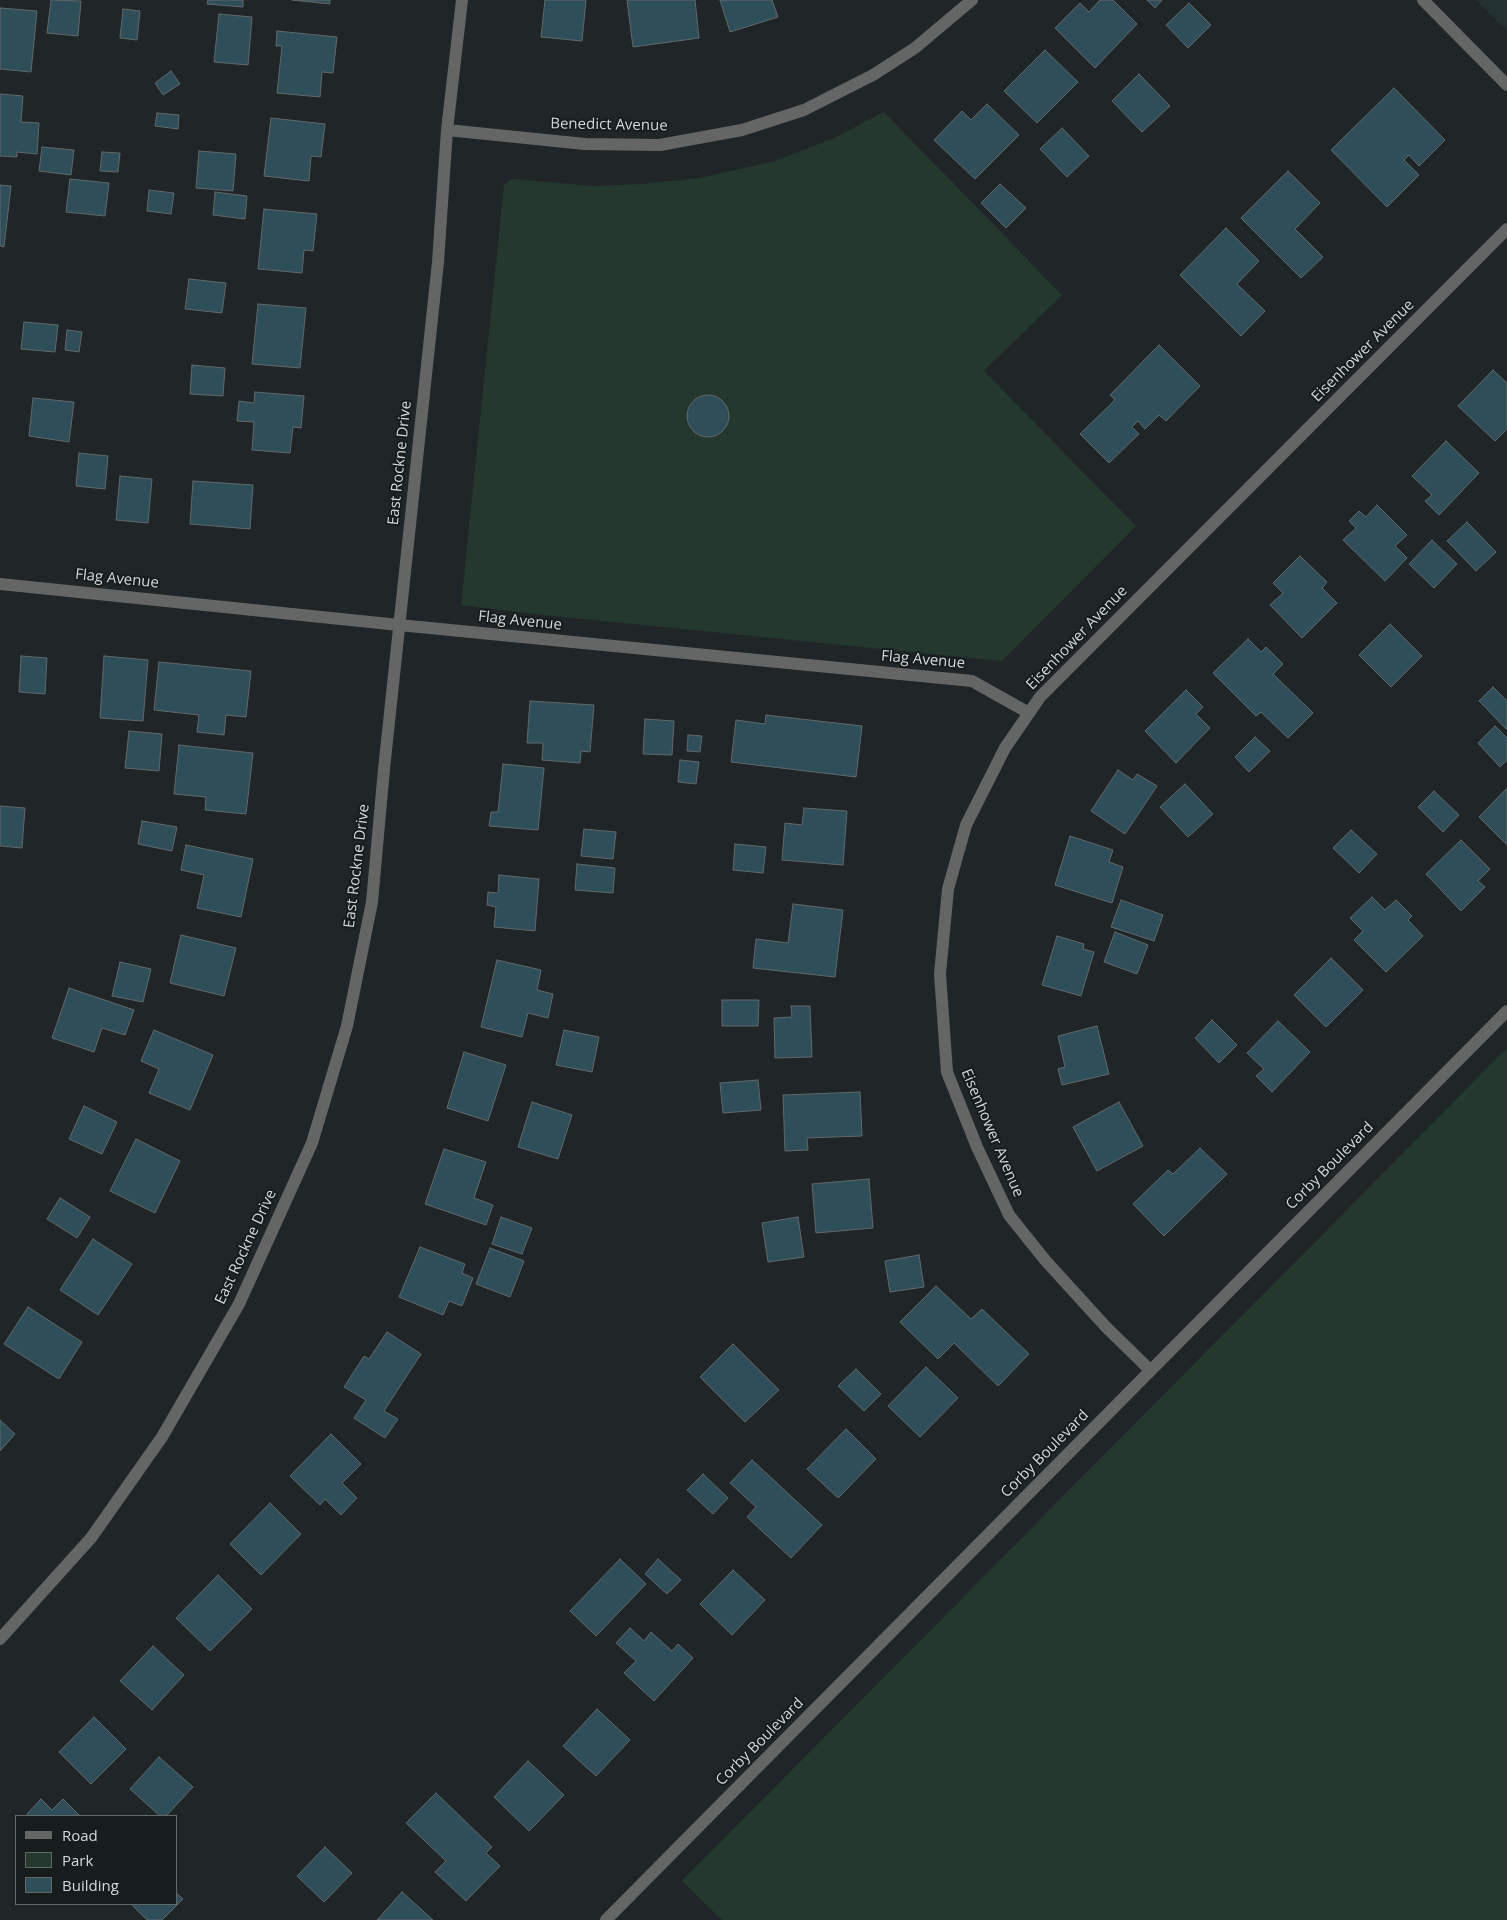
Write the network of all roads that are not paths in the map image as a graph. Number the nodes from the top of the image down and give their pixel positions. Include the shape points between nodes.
1 (462, 0) edge
2 (972, 0) edge
3 (1423, 0) edge
4 (1507, 85) edge
5 (447, 130) junction
6 (1507, 229) edge
7 (0, 584) edge
8 (399, 626) junction
9 (1029, 713) junction
10 (1507, 1011) edge
11 (1150, 1370) junction
12 (0, 1639) edge
13 (606, 1920) edge

1 - 5 street, East Rockne Drive
2 - 5 street, Benedict Avenue via 915,48 873,75 804,110 742,130 660,145 586,144
3 - 4 street
5 - 8 street, East Rockne Drive via 438,262
6 - 9 street, Eisenhower Avenue via 1040,697
7 - 8 street, Flag Avenue
8 - 9 street, Flag Avenue via 972,681
8 - 12 street, East Rockne Drive via 372,902 347,1026 312,1143 239,1304 162,1437 91,1538
9 - 11 street, Eisenhower Avenue via 1005,748 966,825 948,889 940,974 948,1072 977,1148 1009,1215 1045,1260
10 - 11 street, Corby Boulevard
11 - 13 street, Corby Boulevard

